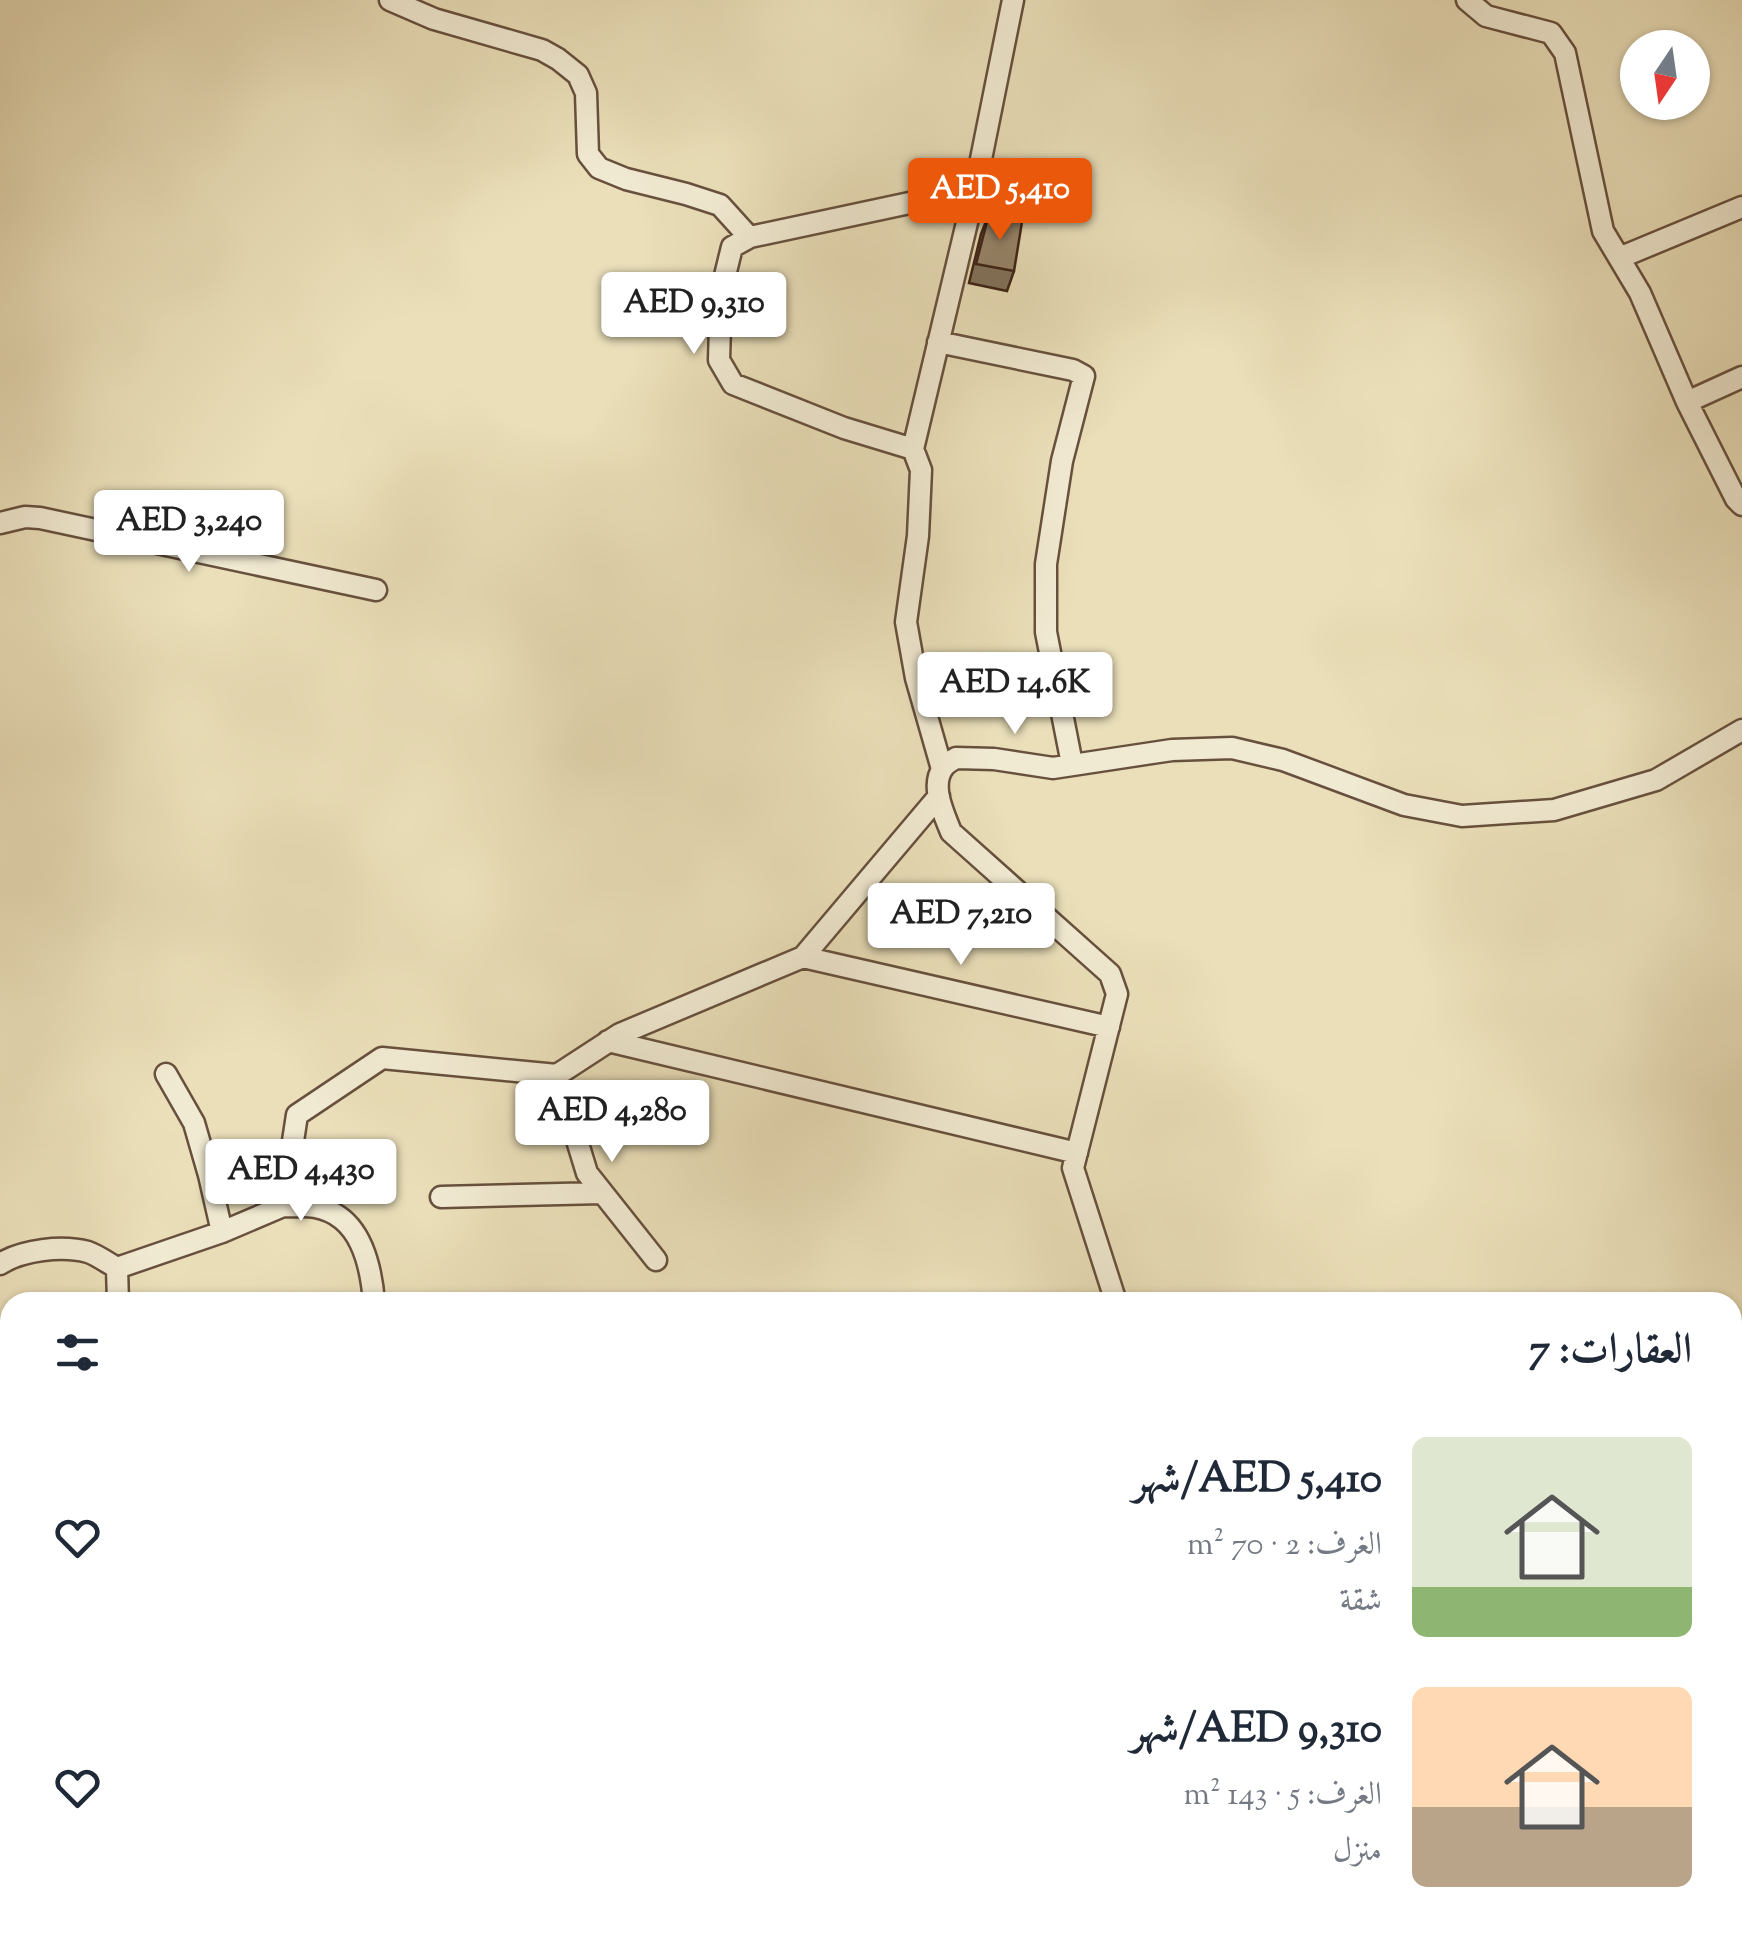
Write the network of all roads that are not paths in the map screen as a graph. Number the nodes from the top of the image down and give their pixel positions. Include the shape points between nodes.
1 (390, 0) edge
2 (1013, 0) edge
3 (1467, 0) edge
4 (975, 189) junction
5 (1742, 207) edge
6 (749, 237) junction
7 (1619, 258) junction
8 (938, 342) junction
9 (1742, 377) edge
10 (1686, 402) junction
11 (913, 449) junction
12 (1742, 505) edge
13 (0, 523) edge
14 (376, 590) dead end
15 (1742, 730) edge
16 (1072, 764) junction
17 (942, 769) junction
18 (940, 796) junction
19 (803, 957) junction
20 (1109, 1027) junction
21 (608, 1042) junction
22 (166, 1074) dead end
23 (557, 1075) junction
24 (1077, 1153) junction
25 (602, 1193) junction
26 (441, 1197) dead end
27 (283, 1206) junction
28 (222, 1232) junction
29 (656, 1260) dead end
30 (0, 1264) edge
31 (117, 1268) junction
32 (118, 1292) edge
33 (373, 1292) edge
34 (1113, 1292) edge

1 - 6 street via 558,59 578,75 586,93 588,154 599,168 720,205
2 - 4 street
3 - 7 street via 1486,16 1551,33 1565,53 1603,231
4 - 6 street
4 - 8 street
5 - 7 street
6 - 11 street via 732,247 721,292 718,360 732,384
7 - 10 street
8 - 11 street
8 - 16 street via 1084,376 1046,564 1046,632
9 - 10 street
10 - 12 street
11 - 17 street via 921,470 906,622
13 - 14 street via 40,518
15 - 16 street via 1656,780 1554,810 1462,816 1404,805 1232,748
16 - 17 street via 1052,768 956,758
17 - 18 street
18 - 19 street
18 - 20 street via 951,832 1110,974 1117,994
19 - 20 street
19 - 21 street
20 - 24 street
21 - 23 street
21 - 24 street
22 - 28 street via 194,1123
23 - 25 street via 587,1174
23 - 27 street via 382,1058 297,1115
24 - 34 street via 1073,1168
25 - 26 street
25 - 29 street
27 - 28 street
27 - 33 street via 317,1207 350,1227 361,1242
28 - 31 street
30 - 31 street via 45,1249 88,1252
31 - 32 street

